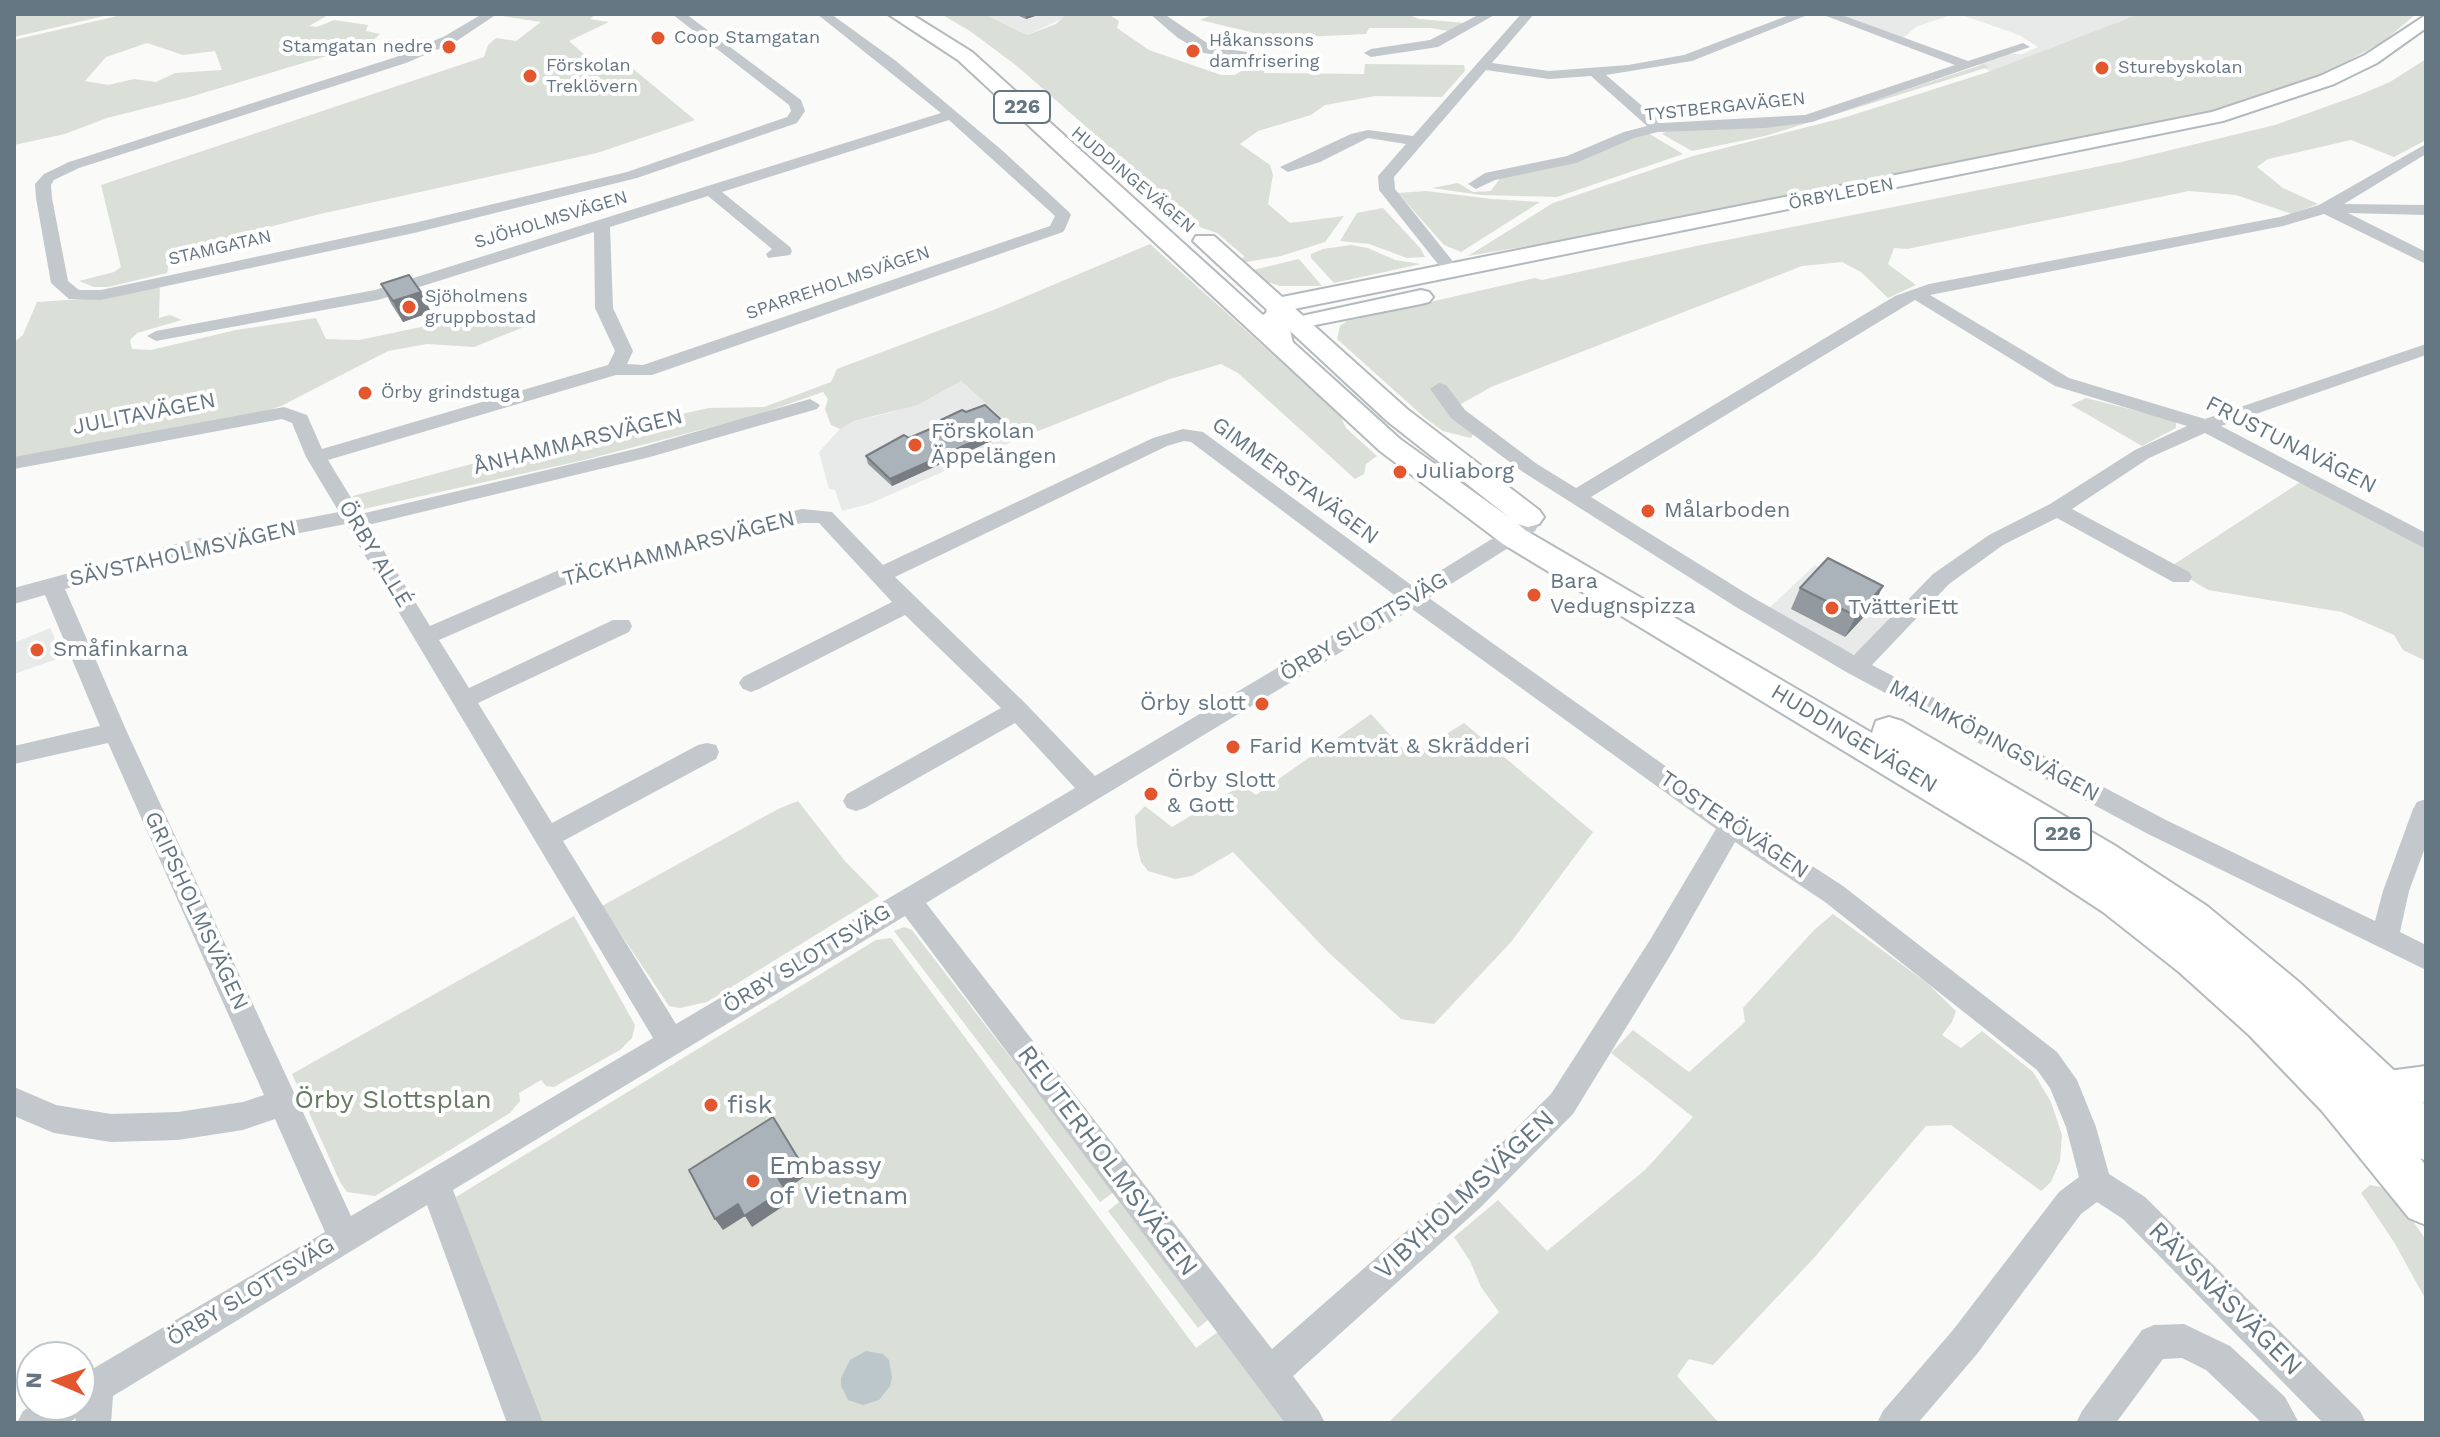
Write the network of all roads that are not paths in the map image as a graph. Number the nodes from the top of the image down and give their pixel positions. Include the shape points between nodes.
1 (491, 14) edge
2 (678, 14) edge
3 (823, 14) edge
4 (898, 14) edge
5 (925, 14) edge
6 (1156, 14) edge
7 (1490, 14) edge
8 (1528, 14) edge
9 (1804, 14) edge
10 (1827, 14) edge
11 (1782, 16) edge
12 (2426, 20) edge
13 (2023, 47) dead end
14 (1371, 53) dead end
15 (1261, 58) dead end
16 (1967, 65) junction
17 (1483, 66) junction
18 (2397, 66) dead end
19 (1596, 73) junction
20 (951, 115) junction
21 (1658, 128) junction
22 (1419, 141) junction
23 (2426, 148) edge
24 (1288, 167) dead end
25 (1476, 184) dead end
26 (711, 191) junction
27 (2354, 191) junction
28 (2325, 208) junction
29 (2378, 209) junction
30 (2426, 210) edge
31 (602, 225) junction
32 (774, 254) dead end
33 (2426, 259) edge
34 (1458, 277) junction
35 (1917, 294) junction
36 (1284, 325) junction
37 (156, 336) dead end
38 (2426, 349) edge
39 (615, 369) junction
40 (1439, 389) dead end
41 (810, 405) dead end
42 (284, 413) joint
43 (2205, 425) junction
44 (316, 457) junction
45 (14, 463) edge
46 (1576, 497) junction
47 (2057, 509) junction
48 (354, 519) junction
49 (1524, 529) junction
50 (2423, 538) edge
51 (881, 575) junction
52 (2181, 577) dead end
53 (52, 585) junction
54 (14, 596) edge
55 (1413, 598) junction
56 (907, 604) junction
57 (621, 626) dead end
58 (425, 637) junction
59 (1856, 667) junction
60 (751, 683) dead end
61 (464, 700) junction
62 (1018, 710) junction
63 (115, 732) junction
64 (707, 752) dead end
65 (14, 755) edge
66 (1092, 790) junction
67 (856, 801) dead end
68 (2426, 809) edge
69 (1731, 826) junction
70 (548, 837) junction
71 (908, 900) junction
72 (2385, 938) junction
73 (2426, 958) edge
74 (671, 1041) junction
75 (14, 1101) edge
76 (284, 1102) junction
77 (2397, 1111) edge
78 (434, 1182) junction
79 (2096, 1183) junction
80 (2426, 1202) edge
81 (343, 1236) junction
82 (1269, 1374) junction
83 (96, 1386) edge
84 (525, 1423) edge
85 (1307, 1423) edge
86 (1895, 1423) edge
87 (2094, 1423) edge
88 (2281, 1423) edge
89 (2348, 1423) edge

1 - 2 street, STAMGATAN via 401,60 49,177 43,184 44,198 60,283 75,295 101,295 414,228 632,175 792,120 796,103
3 - 20 street, SPARREHOLMSVÄGEN
4 - 36 main road, HUDDINGEVÄGEN / 226 via 965,56 1249,314
5 - 36 main road, HUDDINGEVÄGEN / 226 via 997,62 1168,210
6 - 15 street via 1209,50
7 - 14 street via 1433,44
8 - 17 street
9 - 11 street
10 - 16 street
11 - 19 street via 1687,58
12 - 34 main road, ÖRBYLEDEN via 2371,59 2327,80 2216,117
13 - 16 street, TYSTBERGAVÄGEN
16 - 21 street, TYSTBERGAVÄGEN via 1807,119
17 - 19 street via 1549,75
17 - 22 street
18 - 34 main road, ÖRBYLEDEN via 2304,107 2181,142
19 - 21 street
20 - 26 street, SJÖHOLMSVÄGEN
20 - 39 street, SPARREHOLMSVÄGEN via 1063,215 1057,229 645,371
21 - 25 street, TYSTBERGAVÄGEN via 1571,160 1490,176
22 - 24 street via 1368,134
22 - 34 street via 1386,176 1387,190
23 - 27 street
26 - 31 street, SJÖHOLMSVÄGEN
26 - 32 street via 784,251
27 - 28 street
27 - 29 street
28 - 29 street
28 - 33 street
28 - 35 street via 2283,221
29 - 30 street
31 - 37 street, SJÖHOLMSVÄGEN via 378,295
31 - 39 street via 604,308 624,351
34 - 36 main road, ÖRBYLEDEN
35 - 43 street, FRUSTUNAVÄGEN via 2062,382
35 - 46 street
36 - 49 main road, HUDDINGEVÄGEN / 226 via 1397,415
38 - 43 street
39 - 44 street, SPARREHOLMSVÄGEN
40 - 46 street, MALMKÖPINGSVÄGEN via 1458,414
41 - 48 street, ÅNHAMMARSVÄGEN via 643,453
42 - 44 street, ÖRBY ALLÉ via 300,419
42 - 45 street, JULITAVÄGEN
43 - 47 street via 2142,454
43 - 50 street, FRUSTUNAVÄGEN
44 - 48 street, ÖRBY ALLÉ
46 - 59 street, MALMKÖPINGSVÄGEN
47 - 52 street
47 - 59 street via 1996,540 1941,579
48 - 53 street, SÄVSTAHOLMSVÄGEN via 191,547
48 - 58 street, ÖRBY ALLÉ
49 - 55 street, ÖRBY SLOTTSVÄG
49 - 77 main road, HUDDINGEVÄGEN / 226 via 2117,900 2264,1021
51 - 55 street, GIMMERSTAVÄGEN via 1183,435 1196,436
51 - 56 street, TÄCKHAMMARSVÄGEN
51 - 58 street, TÄCKHAMMARSVÄGEN via 825,517 802,516 567,575
53 - 54 street, SÄVSTAHOLMSVÄGEN
53 - 63 street, GRIPSHOLMSVÄGEN
55 - 66 street, ÖRBY SLOTTSVÄG
55 - 69 street, TOSTERÖVÄGEN
56 - 60 street
56 - 62 street, TÄCKHAMMARSVÄGEN
57 - 61 street
58 - 61 street, ÖRBY ALLÉ
59 - 72 street, MALMKÖPINGSVÄGEN via 2157,827
61 - 70 street, ÖRBY ALLÉ
62 - 66 street, TÄCKHAMMARSVÄGEN
62 - 67 street
63 - 65 street
63 - 76 street, GRIPSHOLMSVÄGEN
64 - 70 street
66 - 71 street, ÖRBY SLOTTSVÄG
68 - 72 street
69 - 79 street, TOSTERÖVÄGEN via 1834,894 2047,1061 2062,1080 2081,1127
69 - 82 street, VIBYHOLMSVÄGEN via 1562,1104 1470,1196
70 - 74 street, ÖRBY ALLÉ
71 - 74 street, ÖRBY SLOTTSVÄG
71 - 82 street, REUTERHOLMSVÄGEN
72 - 73 street, MALMKÖPINGSVÄGEN
74 - 78 street, ÖRBY SLOTTSVÄG
75 - 76 street via 54,1119 111,1128 178,1126 243,1116
76 - 81 street, GRIPSHOLMSVÄGEN
77 - 80 main road, HUDDINGEVÄGEN / 226
78 - 81 street, ÖRBY SLOTTSVÄG
78 - 84 street
79 - 86 street via 2070,1203 1965,1342
79 - 89 street, RÄVSNÄSVÄGEN via 2134,1208
81 - 83 street, ÖRBY SLOTTSVÄG
82 - 85 street, REUTERHOLMSVÄGEN
87 - 88 street, RÄVSNÄSVÄGEN via 2154,1342 2184,1341 2218,1358

